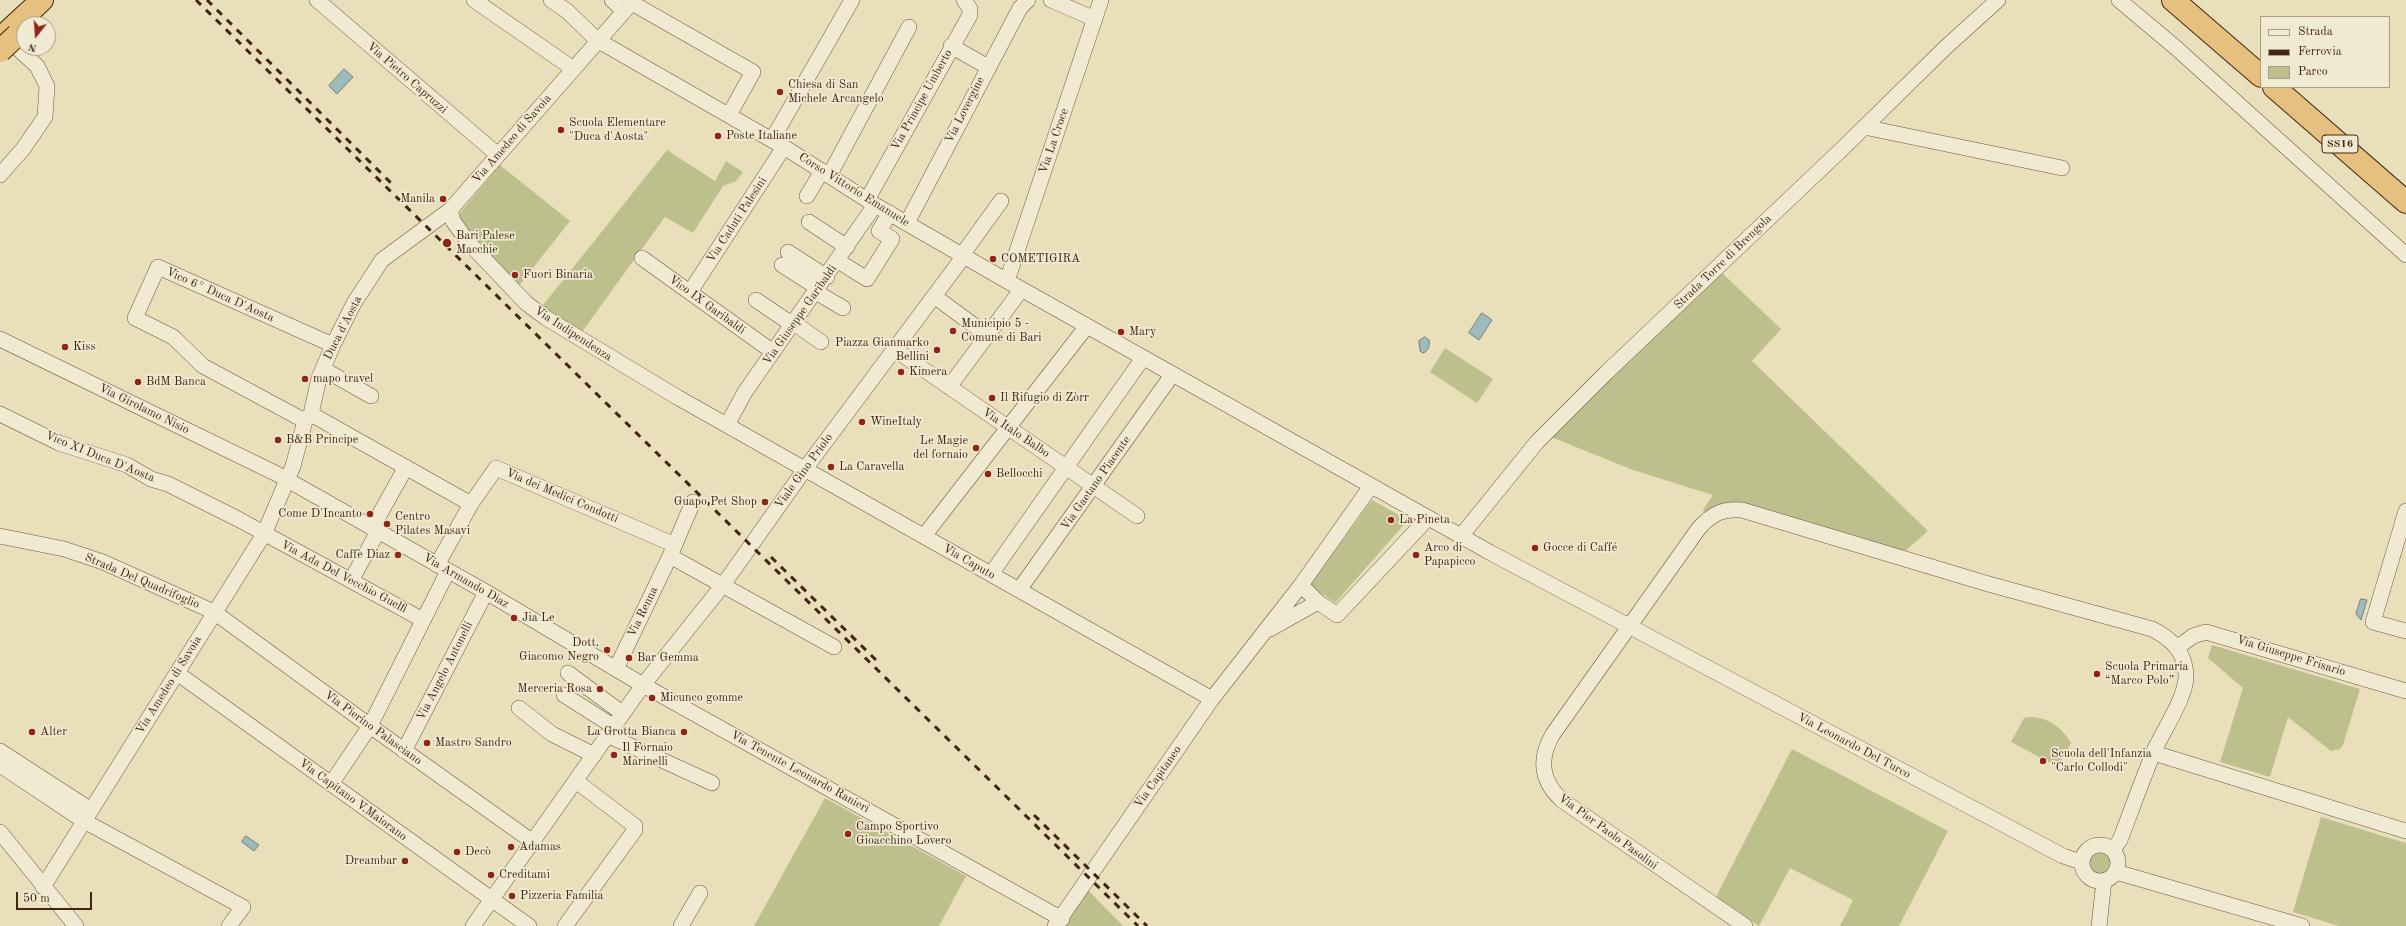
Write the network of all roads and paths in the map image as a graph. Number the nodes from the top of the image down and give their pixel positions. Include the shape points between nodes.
1 (22, 0) edge
2 (42, 0) edge
3 (55, 0) edge
4 (317, 0) edge
5 (474, 0) edge
6 (551, 0) edge
7 (612, 0) edge
8 (852, 0) edge
9 (964, 0) edge
10 (1028, 0) edge
11 (1051, 0) edge
12 (1101, 0) edge
13 (1998, 0) edge
14 (2119, 0) edge
15 (2173, 0) edge
16 (2196, 0) edge
17 (630, 4) edge
18 (1095, 19) junction
19 (0, 20) edge
20 (909, 27) dead end
21 (14, 33) edge
22 (597, 40) junction
23 (951, 46) junction
24 (0, 51) edge
25 (2260, 55) edge
26 (988, 67) junction
27 (572, 68) junction
28 (2260, 75) edge
29 (2275, 88) edge
30 (2297, 88) edge
31 (729, 115) junction
32 (1864, 127) junction
33 (778, 143) junction
34 (498, 155) junction
35 (2062, 168) dead end
36 (826, 174) junction
37 (0, 175) edge
38 (2406, 183) edge
39 (807, 196) dead end
40 (1001, 201) dead end
41 (871, 202) junction
42 (2406, 202) edge
43 (450, 210) junction
44 (890, 214) junction
45 (809, 222) dead end
46 (906, 223) junction
47 (847, 248) junction
48 (2406, 255) edge
49 (963, 256) junction
50 (642, 258) dead end
51 (785, 259) dead end
52 (838, 261) junction
53 (1006, 281) junction
54 (820, 286) junction
55 (1021, 290) junction
56 (690, 292) junction
57 (934, 296) junction
58 (756, 300) dead end
59 (843, 308) dead end
60 (793, 324) junction
61 (1087, 326) junction
62 (987, 335) junction
63 (0, 339) edge
64 (821, 342) dead end
65 (333, 345) junction
66 (894, 350) junction
67 (773, 352) junction
68 (1143, 358) junction
69 (323, 370) junction
70 (1172, 375) junction
71 (949, 387) junction
72 (371, 396) dead end
73 (0, 414) edge
74 (308, 418) junction
75 (727, 425) junction
76 (1008, 428) junction
77 (406, 467) junction
78 (1066, 467) junction
79 (806, 469) junction
80 (287, 480) junction
81 (1093, 486) junction
82 (1371, 486) junction
83 (693, 502) dead end
84 (472, 504) junction
85 (2406, 512) edge
86 (1138, 516) dead end
87 (1428, 518) junction
88 (375, 529) junction
89 (264, 534) junction
90 (0, 536) edge
91 (924, 536) junction
92 (1461, 536) junction
93 (670, 547) junction
94 (443, 568) junction
95 (991, 574) junction
96 (351, 581) junction
97 (1301, 584) junction
98 (723, 585) junction
99 (1019, 590) junction
100 (486, 592) junction
101 (1318, 602) junction
102 (214, 612) junction
103 (423, 620) junction
104 (1629, 626) junction
105 (1265, 631) junction
106 (2406, 631) edge
107 (834, 647) dead end
108 (2178, 647) junction
109 (616, 668) junction
110 (568, 672) dead end
111 (177, 673) junction
112 (643, 685) junction
113 (2406, 691) edge
114 (564, 695) dead end
115 (1212, 699) junction
116 (519, 708) dead end
117 (622, 713) junction
118 (370, 726) junction
119 (610, 730) junction
120 (0, 751) edge
121 (404, 751) junction
122 (2154, 753) junction
123 (594, 755) junction
124 (0, 765) edge
125 (576, 781) junction
126 (712, 783) dead end
127 (332, 784) junction
128 (87, 815) junction
129 (2406, 831) edge
130 (0, 832) edge
131 (533, 842) junction
132 (2113, 850) junction
133 (2081, 862) junction
134 (2116, 872) junction
135 (2104, 881) junction
136 (42, 887) junction
137 (700, 893) dead end
138 (492, 900) junction
139 (1059, 923) edge
140 (76, 926) edge
141 (229, 926) edge
142 (473, 926) edge
143 (529, 926) edge
144 (565, 926) edge
145 (681, 926) edge
146 (1745, 926) edge
147 (2099, 926) edge
148 (2302, 926) edge

1 - 19 highway
2 - 21 highway
3 - 21 highway
4 - 34 street, Via Pietro Capruzzi
5 - 27 street
6 - 22 street, Corso Vittorio Emanuele via 567,11
7 - 17 street
8 - 33 street, Via Caduti Palesini
9 - 23 street, Via Principe Umberto via 970,9 970,15
10 - 26 street, Via Lovergine via 1020,8
11 - 18 street
12 - 18 street, Via La Croce
13 - 32 street, Strada Torre di Brengola
14 - 48 street via 2175,47
15 - 28 highway
16 - 25 highway
17 - 22 street, Via Amedeo di Savoia
17 - 31 street via 753,72
18 - 53 street, Via La Croce
20 - 36 street
21 - 24 highway, bridge
21 - 37 street via 16,47 37,66 47,86 45,117 23,149
22 - 27 street, Via Amedeo di Savoia
22 - 31 street, Corso Vittorio Emanuele
23 - 26 street
23 - 41 street, Via Principe Umberto
26 - 46 street, Via Lovergine
27 - 34 street, Via Amedeo di Savoia
29 - 42 highway, SS16
30 - 38 highway, SS16
31 - 33 street, Corso Vittorio Emanuele
32 - 35 street
32 - 92 street, Strada Torre di Brengola via 1537,442
33 - 36 street, Corso Vittorio Emanuele
33 - 56 street, Via Caduti Palesini
34 - 43 street, Via Amedeo di Savoia
36 - 39 street
36 - 41 street, Corso Vittorio Emanuele
40 - 49 street, Viale Gino Priolo
41 - 44 street, Corso Vittorio Emanuele
41 - 47 street, Via Giuseppe Garibaldi
43 - 65 street, Duca d'Aosta via 382,260 354,303
43 - 75 street, Via Indipendenza via 453,221 468,242 526,303 577,338
44 - 46 street, Corso Vittorio Emanuele
44 - 52 street via 879,231 892,239 867,279
45 - 47 street
46 - 49 street, Corso Vittorio Emanuele
47 - 52 street, Via Giuseppe Garibaldi
49 - 53 street, Corso Vittorio Emanuele
49 - 57 street, Viale Gino Priolo
50 - 56 street, Vico IX Garibaldi
51 - 54 street
52 - 54 street, Via Giuseppe Garibaldi
53 - 55 street, Corso Vittorio Emanuele
54 - 59 street
54 - 60 street, Via Giuseppe Garibaldi
55 - 61 street, Corso Vittorio Emanuele
55 - 62 street
56 - 67 street, Vico IX Garibaldi
57 - 62 street
57 - 66 street, Viale Gino Priolo
58 - 60 street
60 - 64 street
60 - 67 street, Via Giuseppe Garibaldi
61 - 68 street, Corso Vittorio Emanuele
61 - 76 street
62 - 71 street
63 - 80 street, Via Girolamo Nisio
65 - 69 street, Duca d'Aosta
65 - 74 street, Vico 6° Duca D'Aosta via 158,267 135,318 173,337 203,366
66 - 71 street, Via Italo Balbo
66 - 79 street, Viale Gino Priolo
67 - 75 street, Via Giuseppe Garibaldi
68 - 70 street, Corso Vittorio Emanuele
68 - 78 street
69 - 72 street
69 - 74 street, Duca d'Aosta
70 - 81 street, Via Gaetano Piacente
70 - 82 street, Corso Vittorio Emanuele
71 - 76 street, Via Italo Balbo
73 - 89 street, Vico XI Duca D'Aosta via 59,443 127,466
74 - 77 street
74 - 80 street, Duca d'Aosta
75 - 79 street, Via Caputo
76 - 78 street, Via Italo Balbo
76 - 91 street
77 - 84 street
77 - 88 street
78 - 81 street, Via Italo Balbo
78 - 95 street
79 - 91 street, Via Caputo
79 - 98 street, Viale Gino Priolo
80 - 88 street, Via Armando Diaz
80 - 89 street, Via Amedeo di Savoia
81 - 86 street, Via Italo Balbo
81 - 99 street, Via Gaetano Piacente
82 - 87 street, Via Leonardo Del Turco
82 - 97 street, Via Capitaneo
83 - 93 street, Via Renna
84 - 93 street, Via dei Medici Condotti via 496,468
84 - 94 street, Via dei Medici Condotti
85 - 106 street via 2373,622
87 - 92 street, Via Leonardo Del Turco
87 - 101 street via 1337,615
88 - 94 street, Via Armando Diaz
88 - 96 street
89 - 96 street, Via Ada Del Vecchio Guelfi
89 - 102 street, Via Amedeo di Savoia
90 - 102 street, Strada Del Quadrifoglio via 64,549 103,562
91 - 95 street, Via Caputo
92 - 104 street, Via Leonardo Del Turco
93 - 98 street
93 - 109 street, Via Renna
94 - 100 street, Via Armando Diaz
94 - 103 street, Via dei Medici Condotti
95 - 99 street, Via Caputo
96 - 103 street, Via Ada Del Vecchio Guelfi
97 - 101 street
97 - 105 street, Via Capitaneo
98 - 107 street
98 - 112 street, Viale Gino Priolo
99 - 115 street, Via Caputo
100 - 109 street, Via Armando Diaz
100 - 121 street, Via Angelo Antonelli
101 - 105 street
102 - 111 street, Via Amedeo di Savoia
102 - 118 street, Via Pierino Palasciano
103 - 118 street, Via dei Medici Condotti
104 - 108 street, Via Pier Paolo Pasolini via 1699,528 1718,512 1733,510 2152,629
104 - 133 street, Via Leonardo Del Turco via 2063,856
104 - 146 street, Via Pier Paolo Pasolini via 1548,741 1542,767 1546,781 1563,801
105 - 115 street, Via Capitaneo
108 - 113 street, Via Giuseppe Frisario via 2193,636 2206,632
108 - 122 street via 2185,665 2186,677 2182,694
109 - 112 street, Via Armando Diaz
110 - 117 street
111 - 127 street, Via Capitano V.Maiorano
111 - 128 street, Via Amedeo di Savoia
112 - 117 street, Viale Gino Priolo
112 - 139 street, Via Tenente Leonardo Ranieri
114 - 119 street
115 - 139 street, Via Capitaneo
116 - 123 street via 552,734
117 - 119 street, Viale Gino Priolo
118 - 121 street, Via Pierino Palasciano
118 - 127 street, Via dei Medici Condotti
119 - 123 street, Viale Gino Priolo
119 - 126 street
120 - 128 street
121 - 131 street, Via Pierino Palasciano
122 - 129 street
122 - 132 street via 2120,840
123 - 125 street, Viale Gino Priolo
124 - 128 street
125 - 131 street, Viale Gino Priolo
125 - 144 street via 635,826 631,836
127 - 138 street, Via Capitano V.Maiorano
128 - 136 street, Via Amedeo di Savoia
128 - 141 street via 243,907
130 - 136 street
131 - 138 street, Viale Gino Priolo
132 - 133 street via 2104,845 2094,845 2085,852
132 - 134 street via 2118,860
133 - 135 street via 2083,871 2090,879
134 - 135 street
134 - 148 street
135 - 147 street
136 - 140 street
137 - 145 street
138 - 142 street, Viale Gino Priolo
138 - 143 street, Via Capitano V.Maiorano

